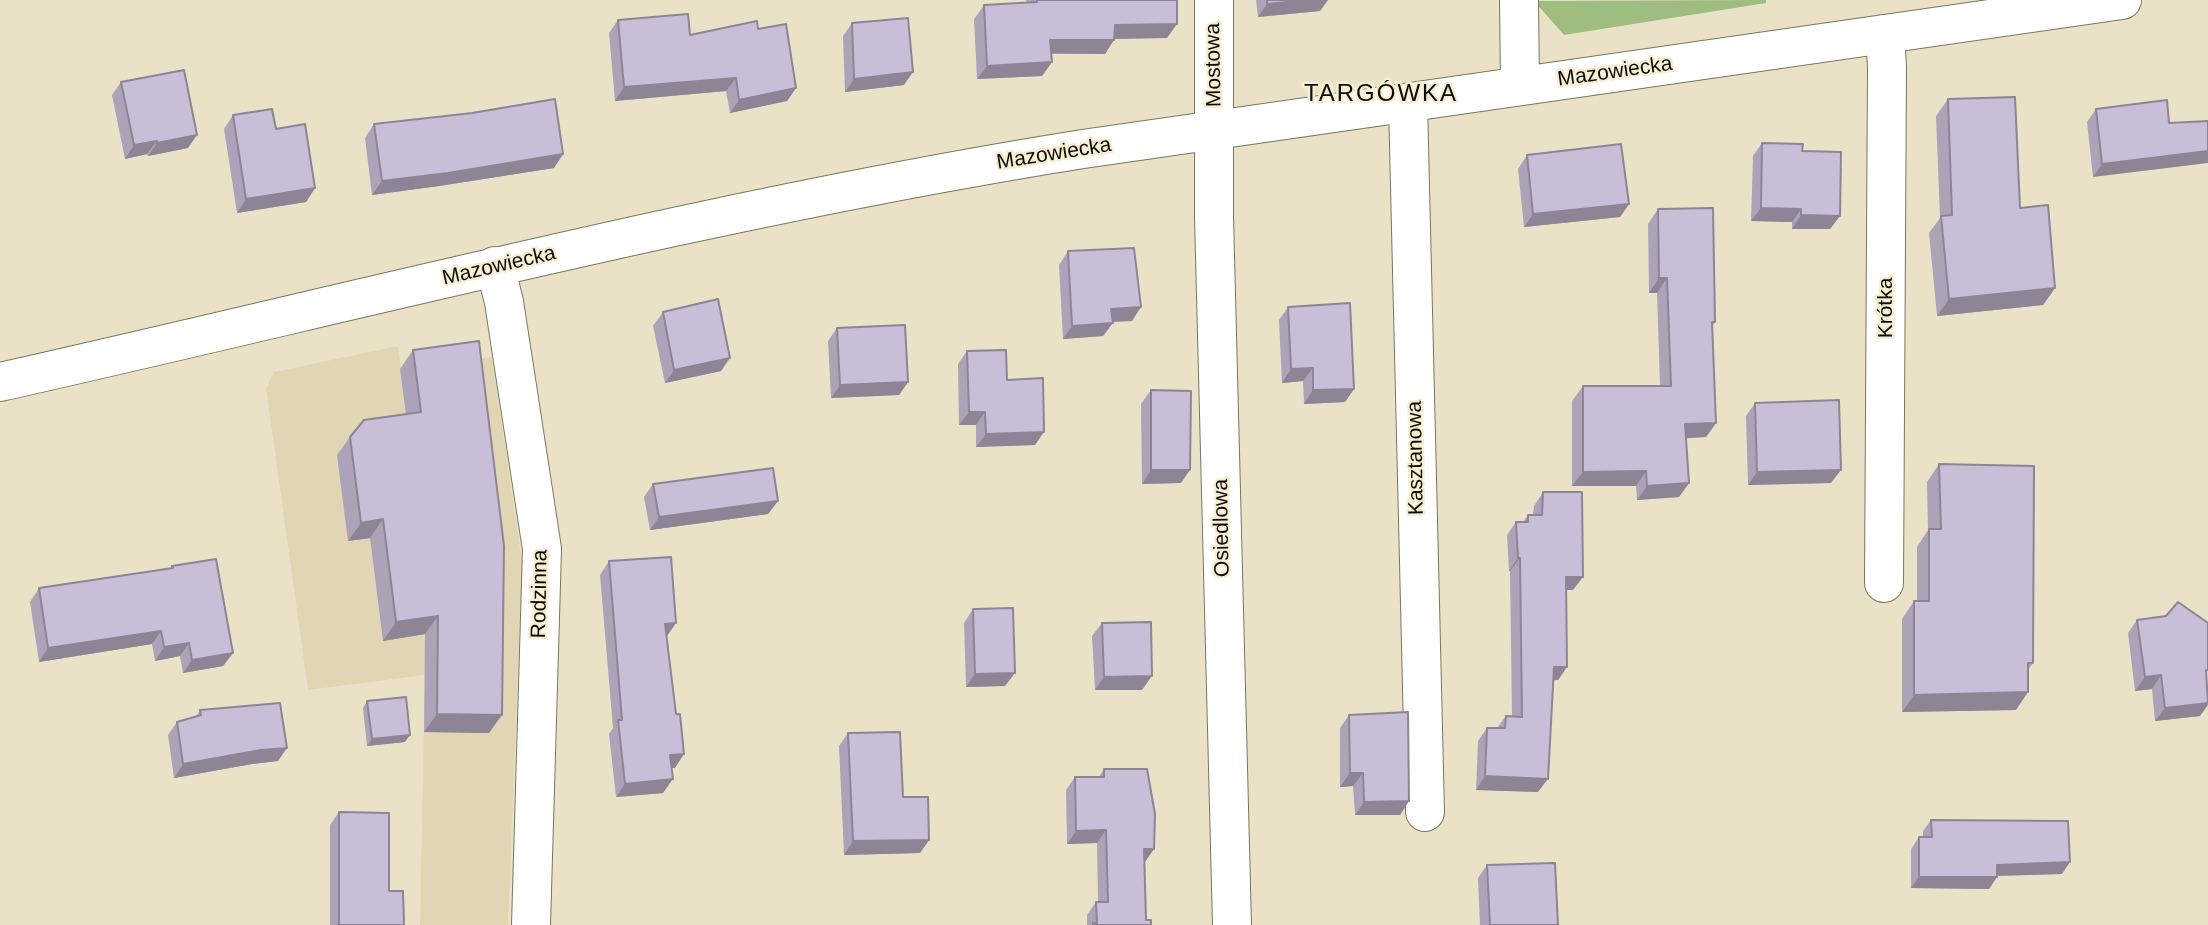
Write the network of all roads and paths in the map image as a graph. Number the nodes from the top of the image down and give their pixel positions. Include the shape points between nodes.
1 (1213, 0) edge
2 (1519, 0) edge
3 (2122, 0) edge
4 (1885, 34) junction
5 (1520, 85) junction
6 (1408, 103) junction
7 (1215, 130) junction
8 (495, 267) junction
9 (0, 382) edge
10 (1884, 583) dead end
11 (1424, 812) dead end
12 (531, 925) edge
13 (1232, 925) edge

1 - 7 street, Mostowa
2 - 5 street
3 - 4 street, Mazowiecka
4 - 5 street, Mazowiecka
4 - 10 street, Krótka
5 - 6 street, Mazowiecka
6 - 7 street, Mazowiecka
6 - 11 street, Kasztanowa
7 - 8 street, Mazowiecka via 952,170
7 - 13 street, Osiedlowa
8 - 9 street, Mazowiecka
8 - 12 street, Rodzinna via 542,549

